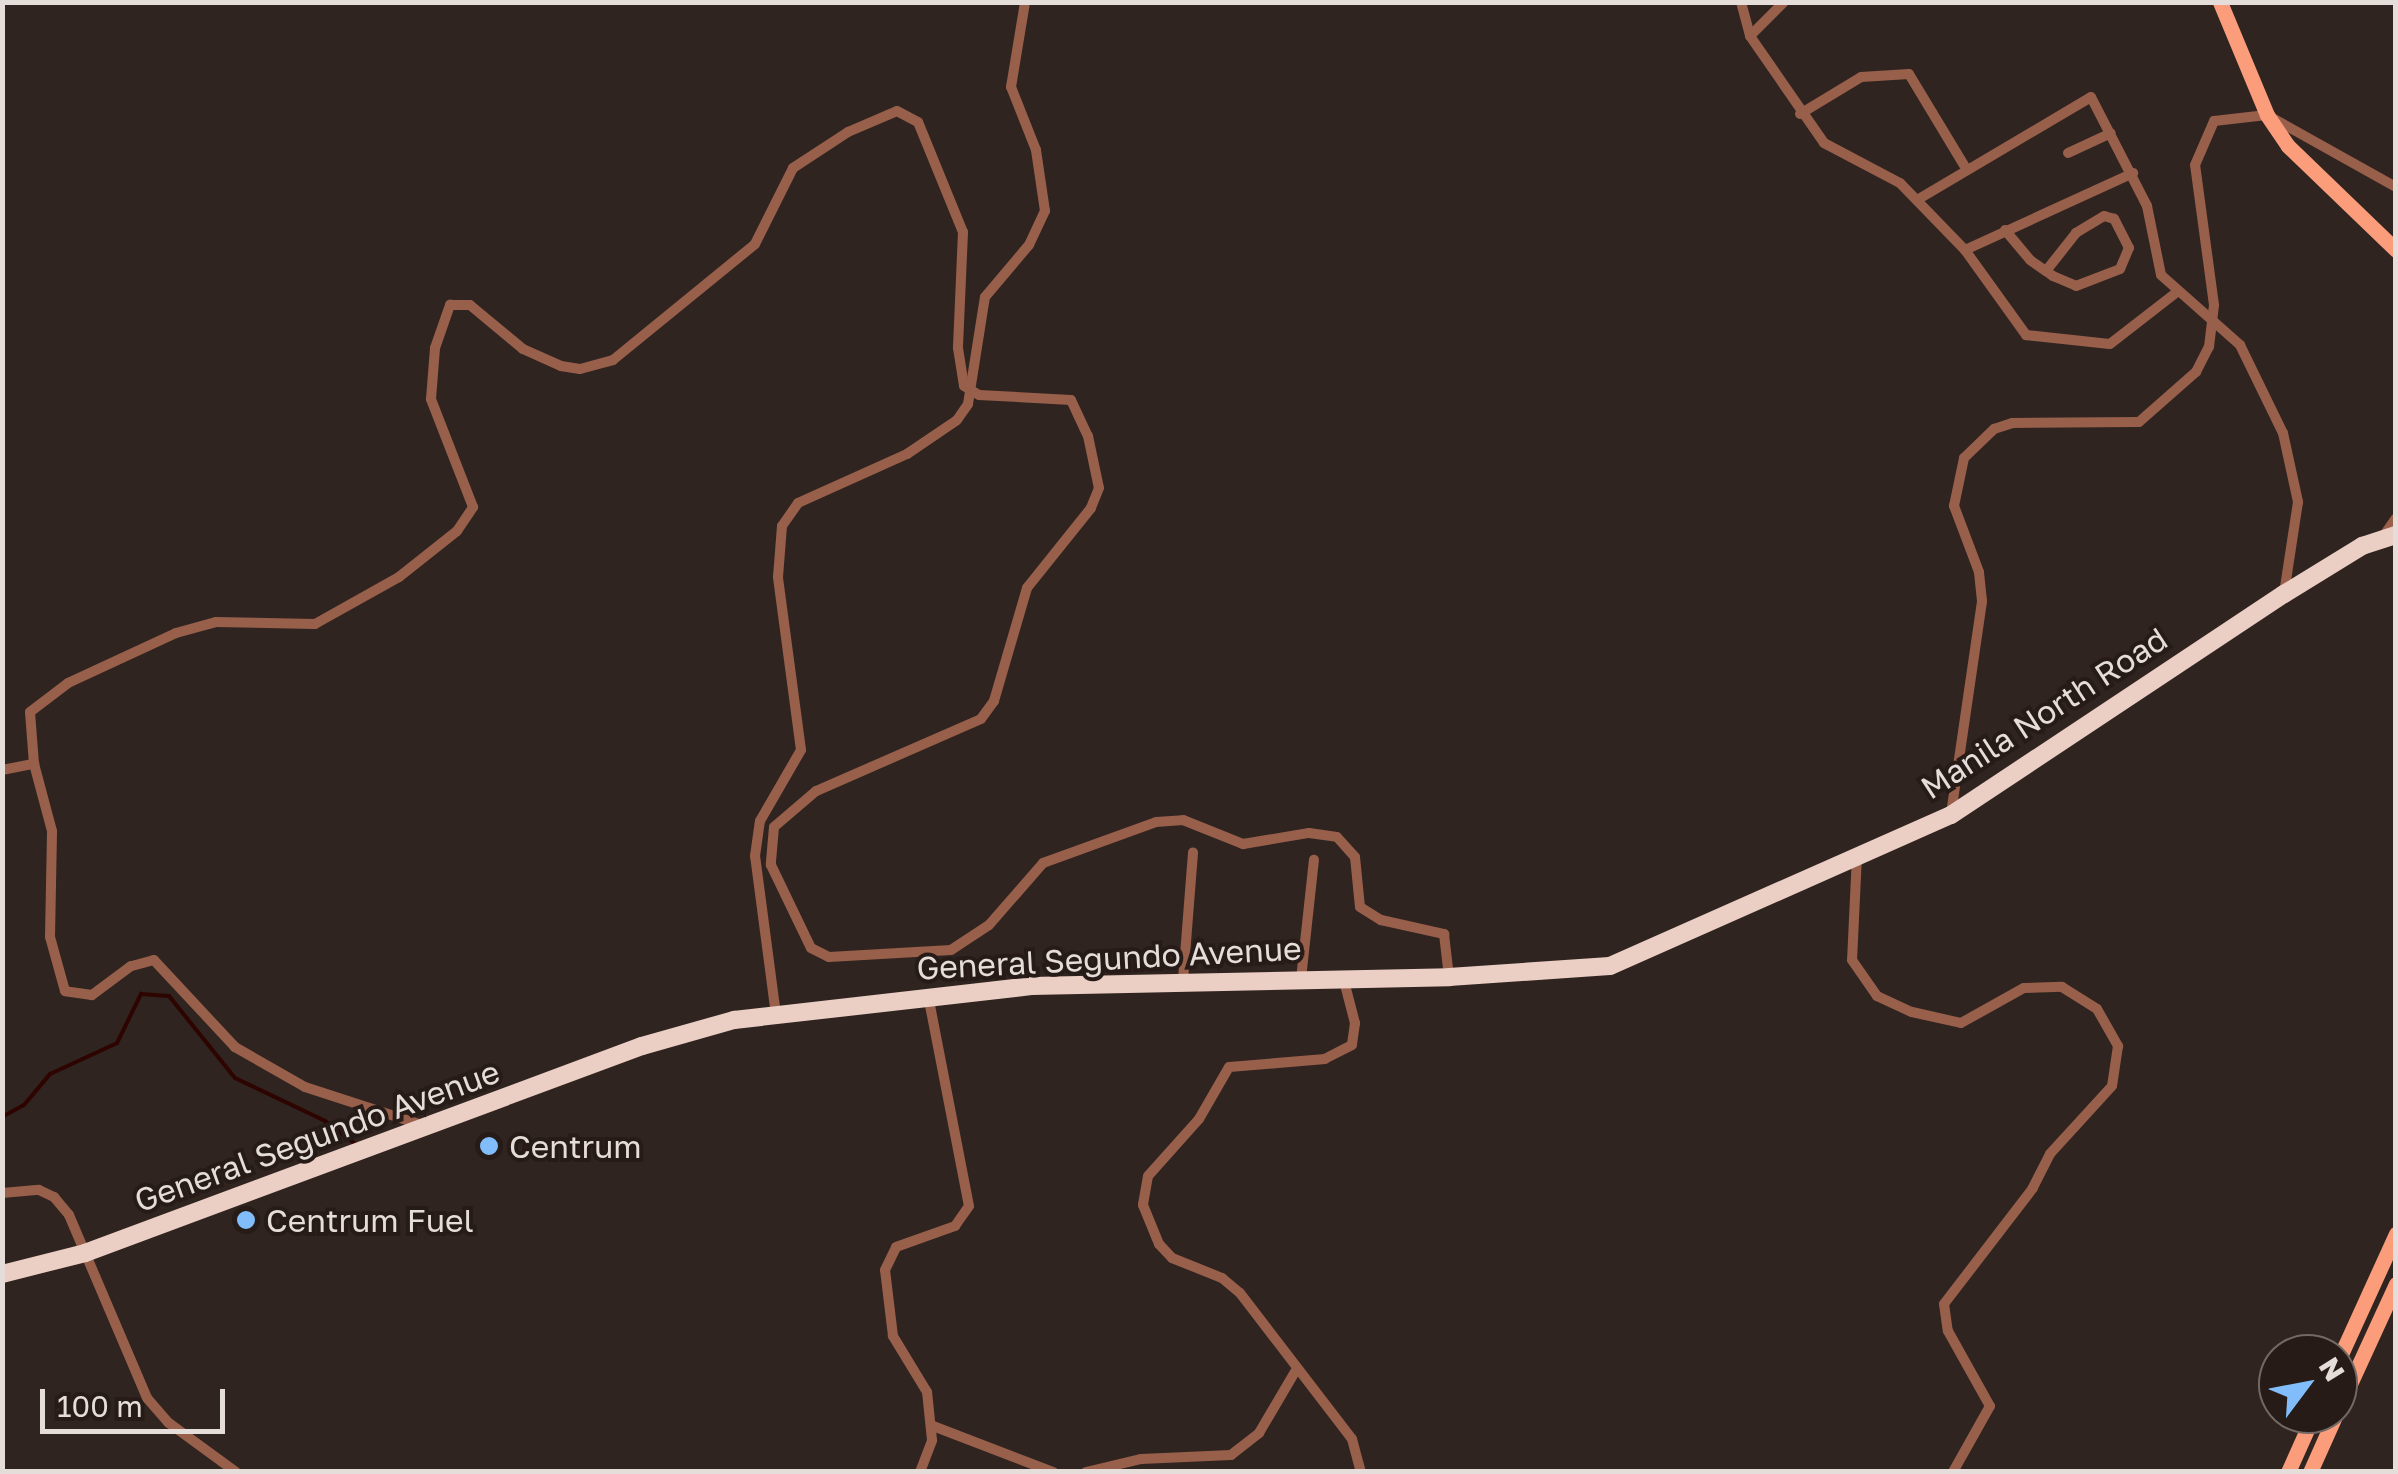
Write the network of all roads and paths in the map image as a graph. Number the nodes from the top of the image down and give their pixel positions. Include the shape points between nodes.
1 (1025, 2) edge
2 (1741, 2) edge
3 (1784, 2) edge
4 (2220, 2) edge
5 (1750, 36) junction
6 (1800, 114) junction
7 (2266, 115) junction
8 (2111, 134) junction
9 (2068, 153) dead end
10 (1967, 170) junction
11 (2133, 173) junction
12 (2396, 187) edge
13 (1918, 200) junction
14 (2005, 230) junction
15 (1965, 250) junction
16 (2396, 250) edge
17 (2046, 271) junction
18 (2177, 292) junction
19 (2213, 320) junction
20 (970, 393) junction
21 (2396, 518) edge
22 (2389, 537) edge
23 (2284, 594) junction
24 (34, 764) junction
25 (2, 770) edge
26 (1951, 814) junction
27 (1193, 852) dead end
28 (1857, 854) junction
29 (1314, 860) dead end
30 (1712, 918) joint
31 (1344, 977) junction
32 (1450, 977) junction
33 (1301, 979) junction
34 (1183, 980) junction
35 (928, 996) junction
36 (776, 1015) junction
37 (423, 1126) junction
38 (2, 1193) edge
39 (2396, 1234) edge
40 (85, 1253) junction
41 (2, 1274) edge
42 (2396, 1284) edge
43 (2350, 1334) edge
44 (2358, 1366) edge
45 (1296, 1372) junction
46 (933, 1426) junction
47 (2305, 1434) edge
48 (2327, 1434) edge
49 (236, 1472) edge
50 (920, 1472) edge
51 (1053, 1472) edge
52 (1086, 1472) edge
53 (1361, 1472) edge
54 (1952, 1472) edge
55 (2288, 1472) edge
56 (2310, 1472) edge

1 - 20 street via 1011,88 1036,150 1045,212 1037,234 985,298
2 - 5 street
3 - 5 street
4 - 7 main road
5 - 6 street
6 - 10 street via 1861,76 1910,74
6 - 13 street via 1832,150 1892,177
7 - 12 street
7 - 16 main road via 2288,146
7 - 19 street via 2214,121 2195,165
8 - 9 street
8 - 10 street via 2089,96
8 - 11 street
10 - 13 street
11 - 14 street
11 - 18 street via 2147,206 2158,268
13 - 15 street
14 - 15 street
14 - 17 street
15 - 18 street via 2015,324 2035,340 2110,344
17 - 17 street via 2085,285 2124,266 2129,248 2114,220 2104,216 2076,233
18 - 19 street
19 - 23 street via 2247,358 2295,468 2298,520 2282,573
19 - 26 street via 2196,372 2139,422 2012,423 1984,436 1964,458 1954,506 1979,572 1982,601
20 - 24 street via 958,348 962,232 918,122 907,112 892,113 792,168 755,244 613,360 580,370 561,366 522,348 470,305 450,306 430,376 436,424 472,507 457,532 333,617 298,626 204,625 68,684 30,712
20 - 32 street via 1070,400 1088,436 1099,488 1091,508 1026,588 994,701 982,719 816,791 774,827 771,864 814,950 829,957 951,950 989,925 1043,863 1156,822 1182,820 1243,844 1309,833 1337,837 1355,857 1360,907 1381,920 1444,934
20 - 36 street via 948,427 874,470 810,496 782,526 778,577 801,750 764,812 755,856
21 - 22 street
22 - 23 highway, Manila North Road
23 - 26 highway, Manila North Road
24 - 25 street
24 - 37 street via 50,812 50,937 65,990 92,995 131,966 154,960 235,1047 305,1087
26 - 28 highway, Manila North Road
27 - 34 street
28 - 30 highway, Manila North Road
28 - 54 street via 1852,960 1878,996 1912,1012 1967,1022 2024,988 2062,987 2098,1008 2118,1046 2112,1086 2050,1154 2033,1188 1944,1304 1948,1331 1990,1406
29 - 33 street
30 - 32 highway, General Segundo Avenue via 1610,966
31 - 32 highway, General Segundo Avenue
31 - 33 highway, General Segundo Avenue
31 - 45 street via 1355,1023 1352,1045 1325,1059 1229,1068 1199,1119 1143,1187 1147,1222 1159,1244 1186,1266 1236,1288
33 - 34 highway, General Segundo Avenue
34 - 35 highway, General Segundo Avenue
35 - 36 highway, General Segundo Avenue
35 - 46 street via 968,1214 955,1226 896,1248 888,1256 885,1293 893,1336 920,1374
36 - 37 highway, General Segundo Avenue via 684,1032
37 - 40 highway, General Segundo Avenue
38 - 40 street via 39,1190 54,1197
39 - 43 main road
40 - 41 highway, General Segundo Avenue
40 - 49 street via 156,1412
42 - 44 main road
45 - 52 street via 1259,1432 1231,1455 1157,1458
45 - 53 street via 1352,1439
46 - 50 street
46 - 51 street
47 - 55 main road
48 - 56 main road

